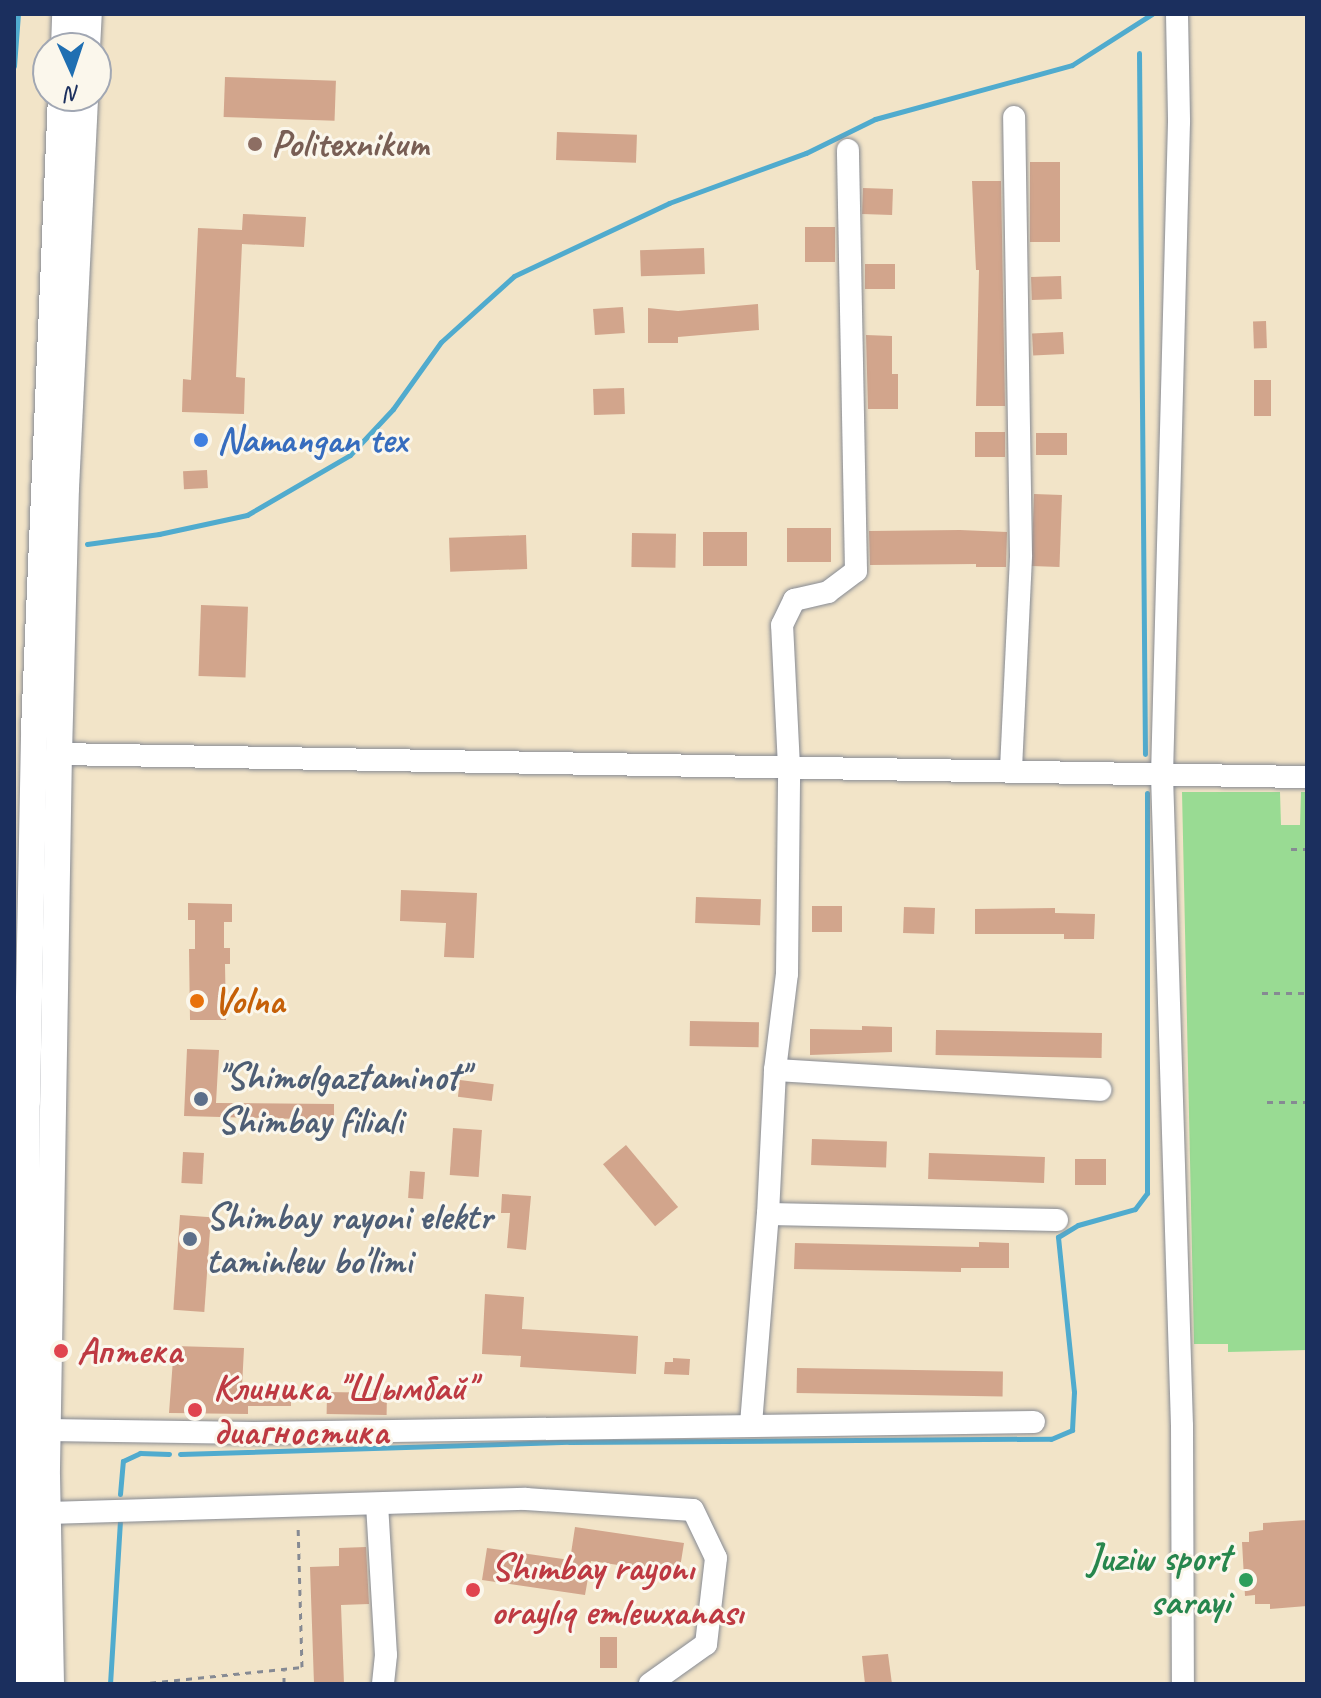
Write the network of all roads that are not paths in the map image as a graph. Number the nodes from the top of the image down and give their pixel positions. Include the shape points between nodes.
1 (1177, 14) edge
2 (60, 112) edge
3 (84, 112) edge
4 (1014, 117) dead end
5 (848, 150) dead end
6 (59, 754) junction
7 (789, 767) junction
8 (1011, 769) junction
9 (1162, 775) junction
10 (1307, 777) edge
11 (24, 784) edge
12 (775, 1070) junction
13 (1100, 1090) dead end
14 (768, 1214) junction
15 (1057, 1220) dead end
16 (1034, 1422) dead end
17 (751, 1424) junction
18 (47, 1430) junction
19 (377, 1504) junction
20 (41, 1525) junction
21 (20, 1575) edge
22 (29, 1684) edge
23 (51, 1684) edge
24 (383, 1684) edge
25 (650, 1684) edge
26 (1183, 1684) edge

1 - 9 street via 1179,122
2 - 11 main road
3 - 6 main road
4 - 8 street via 1021,555
5 - 7 street via 856,571 828,592 794,600 782,625
6 - 7 street
6 - 18 main road
7 - 8 street
7 - 12 street via 787,974
8 - 9 street
9 - 10 street
9 - 26 street via 1182,1426
11 - 20 main road via 27,1101
12 - 13 street
12 - 14 street
14 - 15 street
14 - 17 street
16 - 17 street
17 - 18 street via 254,1433
18 - 20 main road
19 - 20 street
19 - 24 street
19 - 25 street via 526,1499 693,1510 716,1558 706,1644
20 - 21 main road
20 - 23 main road
21 - 22 main road

